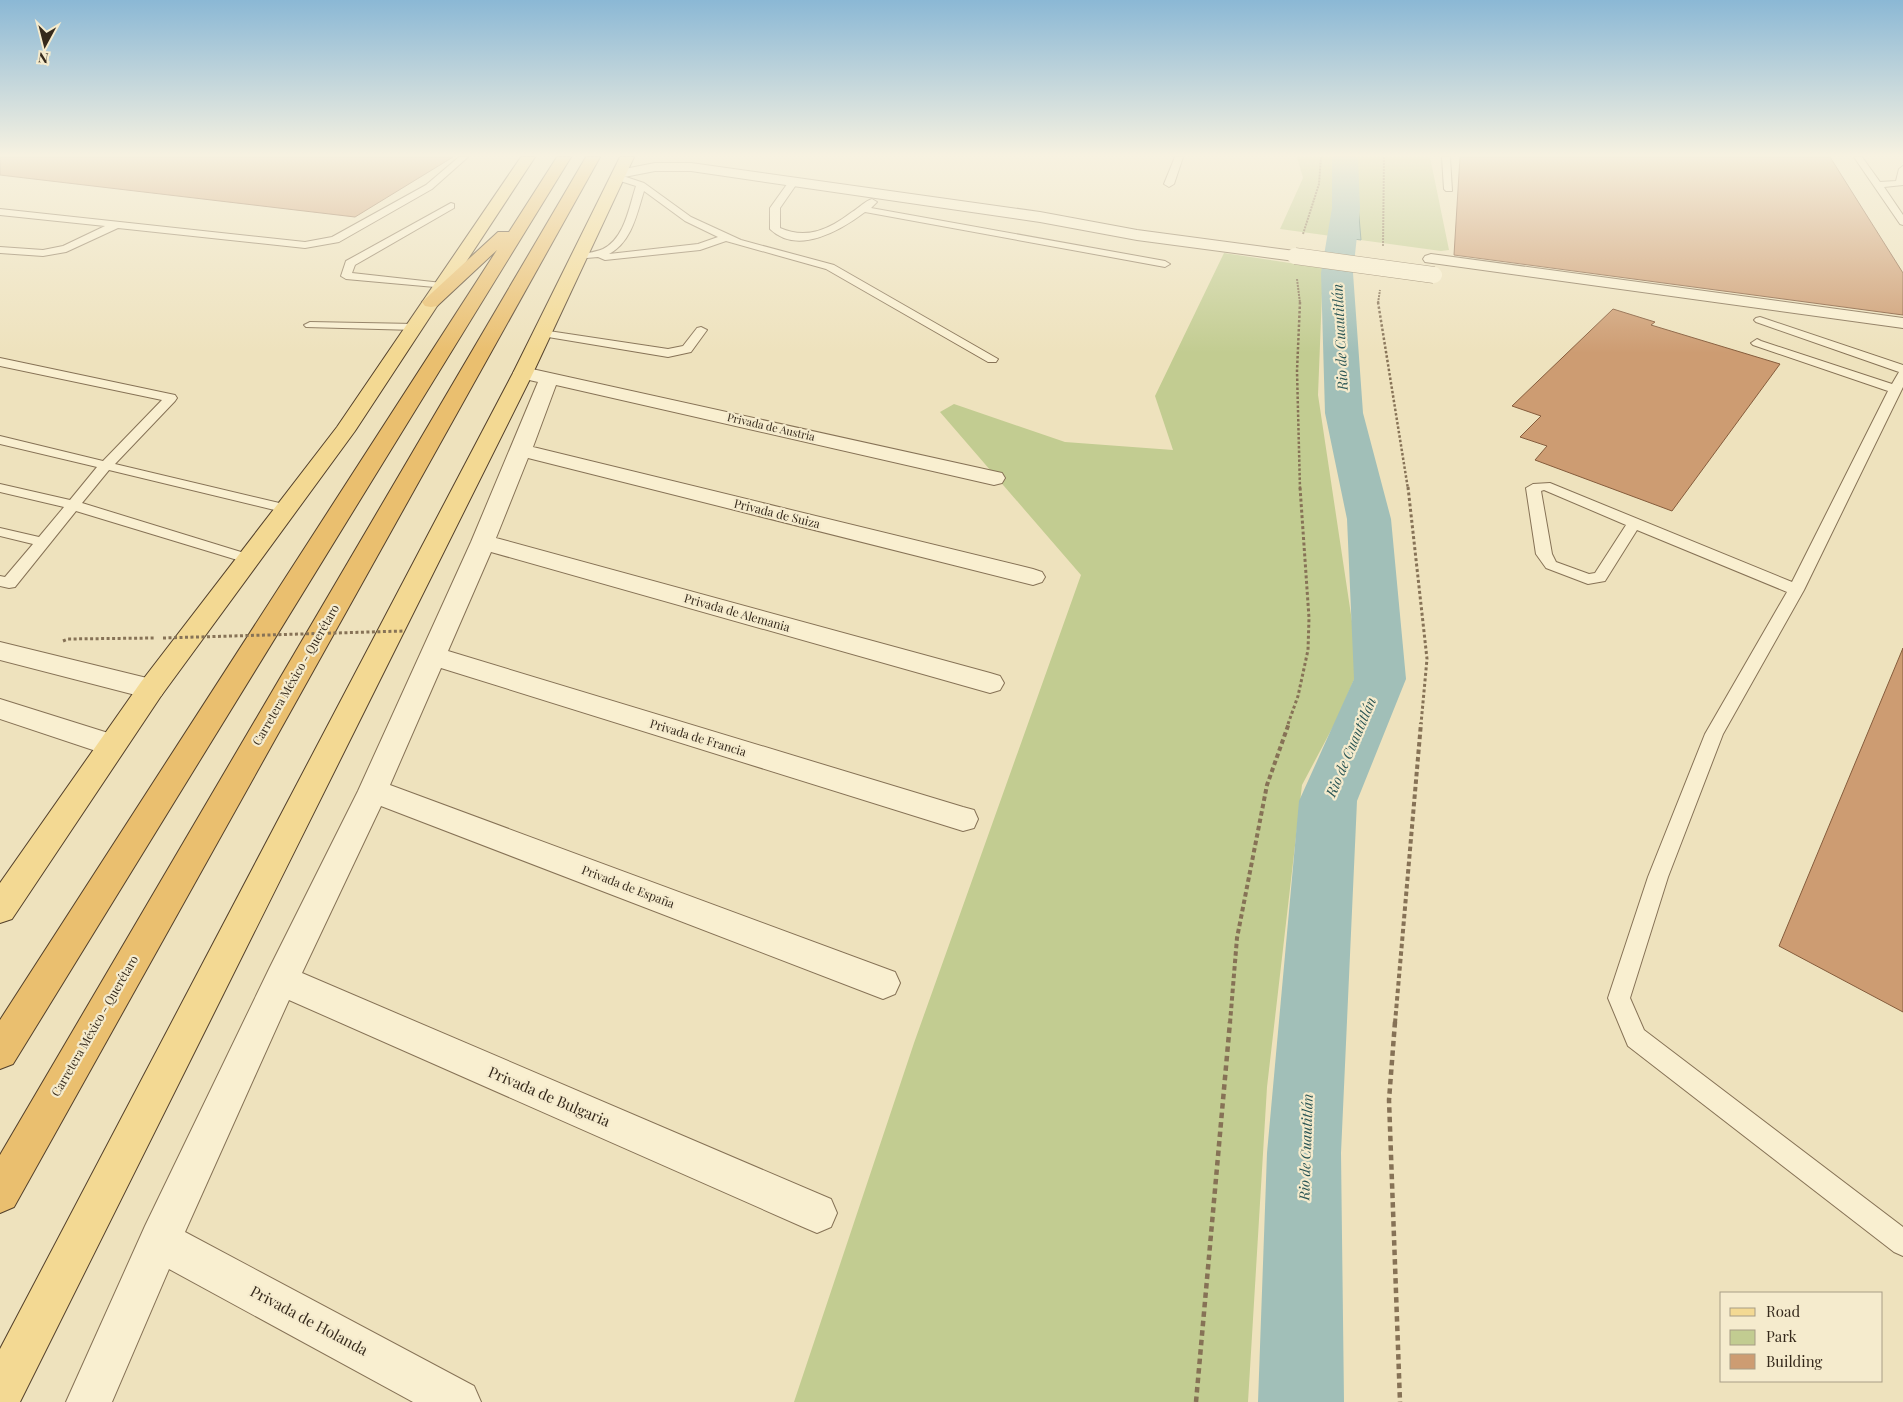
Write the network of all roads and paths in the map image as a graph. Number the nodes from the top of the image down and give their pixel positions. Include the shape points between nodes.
1 (102, 222) edge
2 (366, 222) edge
3 (422, 222) edge
4 (485, 222) edge
5 (521, 222) edge
6 (524, 222) edge
7 (556, 222) edge
8 (604, 222) edge
9 (695, 222) edge
10 (775, 222) edge
11 (845, 222) edge
12 (937, 222) edge
13 (1065, 222) edge
14 (1148, 222) edge
15 (1306, 222) edge
16 (1383, 222) edge
17 (117, 224) junction
18 (1239, 234) dead end
19 (726, 237) junction
20 (1298, 244) junction
21 (1383, 248) dead end
22 (0, 250) edge
23 (590, 255) junction
24 (1165, 264) dead end
25 (1433, 267) junction
26 (1297, 277) dead end
27 (1380, 286) dead end
28 (437, 294) junction
29 (1760, 320) junction
30 (1903, 323) edge
31 (310, 325) dead end
32 (415, 327) junction
33 (701, 330) dead end
34 (1846, 332) dead end
35 (542, 333) junction
36 (1757, 344) dead end
37 (992, 359) dead end
38 (0, 362) edge
39 (1903, 369) edge
40 (1903, 374) edge
41 (536, 375) junction
42 (1896, 390) junction
43 (0, 440) edge
44 (521, 450) junction
45 (106, 465) junction
46 (994, 478) dead end
47 (0, 488) edge
48 (73, 505) junction
49 (287, 509) junction
50 (1634, 523) junction
51 (0, 532) edge
52 (42, 542) junction
53 (483, 542) junction
54 (249, 559) junction
55 (1033, 577) dead end
56 (0, 581) edge
57 (1796, 590) junction
58 (404, 631) dead end
59 (68, 639) dead end
60 (0, 651) edge
61 (433, 656) junction
62 (990, 683) dead end
63 (151, 689) junction
64 (0, 709) edge
65 (112, 745) junction
66 (373, 791) junction
67 (963, 820) dead end
68 (7, 888) edge
69 (0, 909) edge
70 (281, 980) junction
71 (883, 982) dead end
72 (0, 1052) edge
73 (0, 1193) edge
74 (817, 1213) dead end
75 (160, 1241) junction
76 (1903, 1243) edge
77 (0, 1395) edge
78 (89, 1402) edge
79 (458, 1402) edge
80 (1196, 1402) edge
81 (1400, 1402) edge

1 - 17 lane
2 - 17 lane via 335,240 305,245
3 - 28 lane via 350,263 346,276
4 - 28 main road
5 - 28 highway
6 - 72 highway
7 - 73 highway, Carretera México - Querétaro
8 - 23 main road
9 - 19 lane
10 - 11 lane via 775,229 787,236 804,238 838,228
12 - 24 lane
13 - 20 street via 1137,235
14 - 18 street
15 - 20 path
16 - 21 path
17 - 22 lane via 66,248 43,253
19 - 23 lane via 700,247 621,256
19 - 37 lane via 830,267
20 - 25 street, bridge
23 - 35 main road
25 - 29 street
25 - 30 street
26 - 80 path via 1300,306 1298,456 1309,618 1308,650 1298,696 1267,785 1237,938
27 - 81 path via 1378,306 1409,493 1426,659 1389,1100
28 - 32 main road
29 - 34 street
29 - 39 lane
31 - 32 lane
32 - 49 main road via 345,431
33 - 35 lane via 687,349 668,353
35 - 41 main road
36 - 42 lane
38 - 45 lane via 171,398
40 - 42 lane
41 - 44 street
41 - 46 street, Privada de Austria
41 - 77 main road
42 - 57 lane
43 - 45 lane
44 - 53 street
44 - 55 street, Privada de Suiza
45 - 48 lane
45 - 49 lane
47 - 48 lane
48 - 52 lane
48 - 54 lane
49 - 54 main road
50 - 50 lane via 1544,486 1533,488 1544,554 1551,564 1588,579 1600,578
50 - 57 lane
51 - 52 lane
52 - 56 lane via 9,583
53 - 61 street
53 - 62 street, Privada de Alemania
54 - 63 main road
57 - 76 lane via 1714,734 1658,877 1618,998 1636,1038
58 - 59 path, bridge
60 - 63 street
61 - 66 street
61 - 67 street, Privada de Francia
63 - 65 main road
64 - 65 street
65 - 68 main road
66 - 70 street
66 - 71 street, Privada de España
68 - 69 main road
70 - 74 street, Privada de Bulgaria
70 - 75 street
75 - 78 street
75 - 79 street, Privada de Holanda

